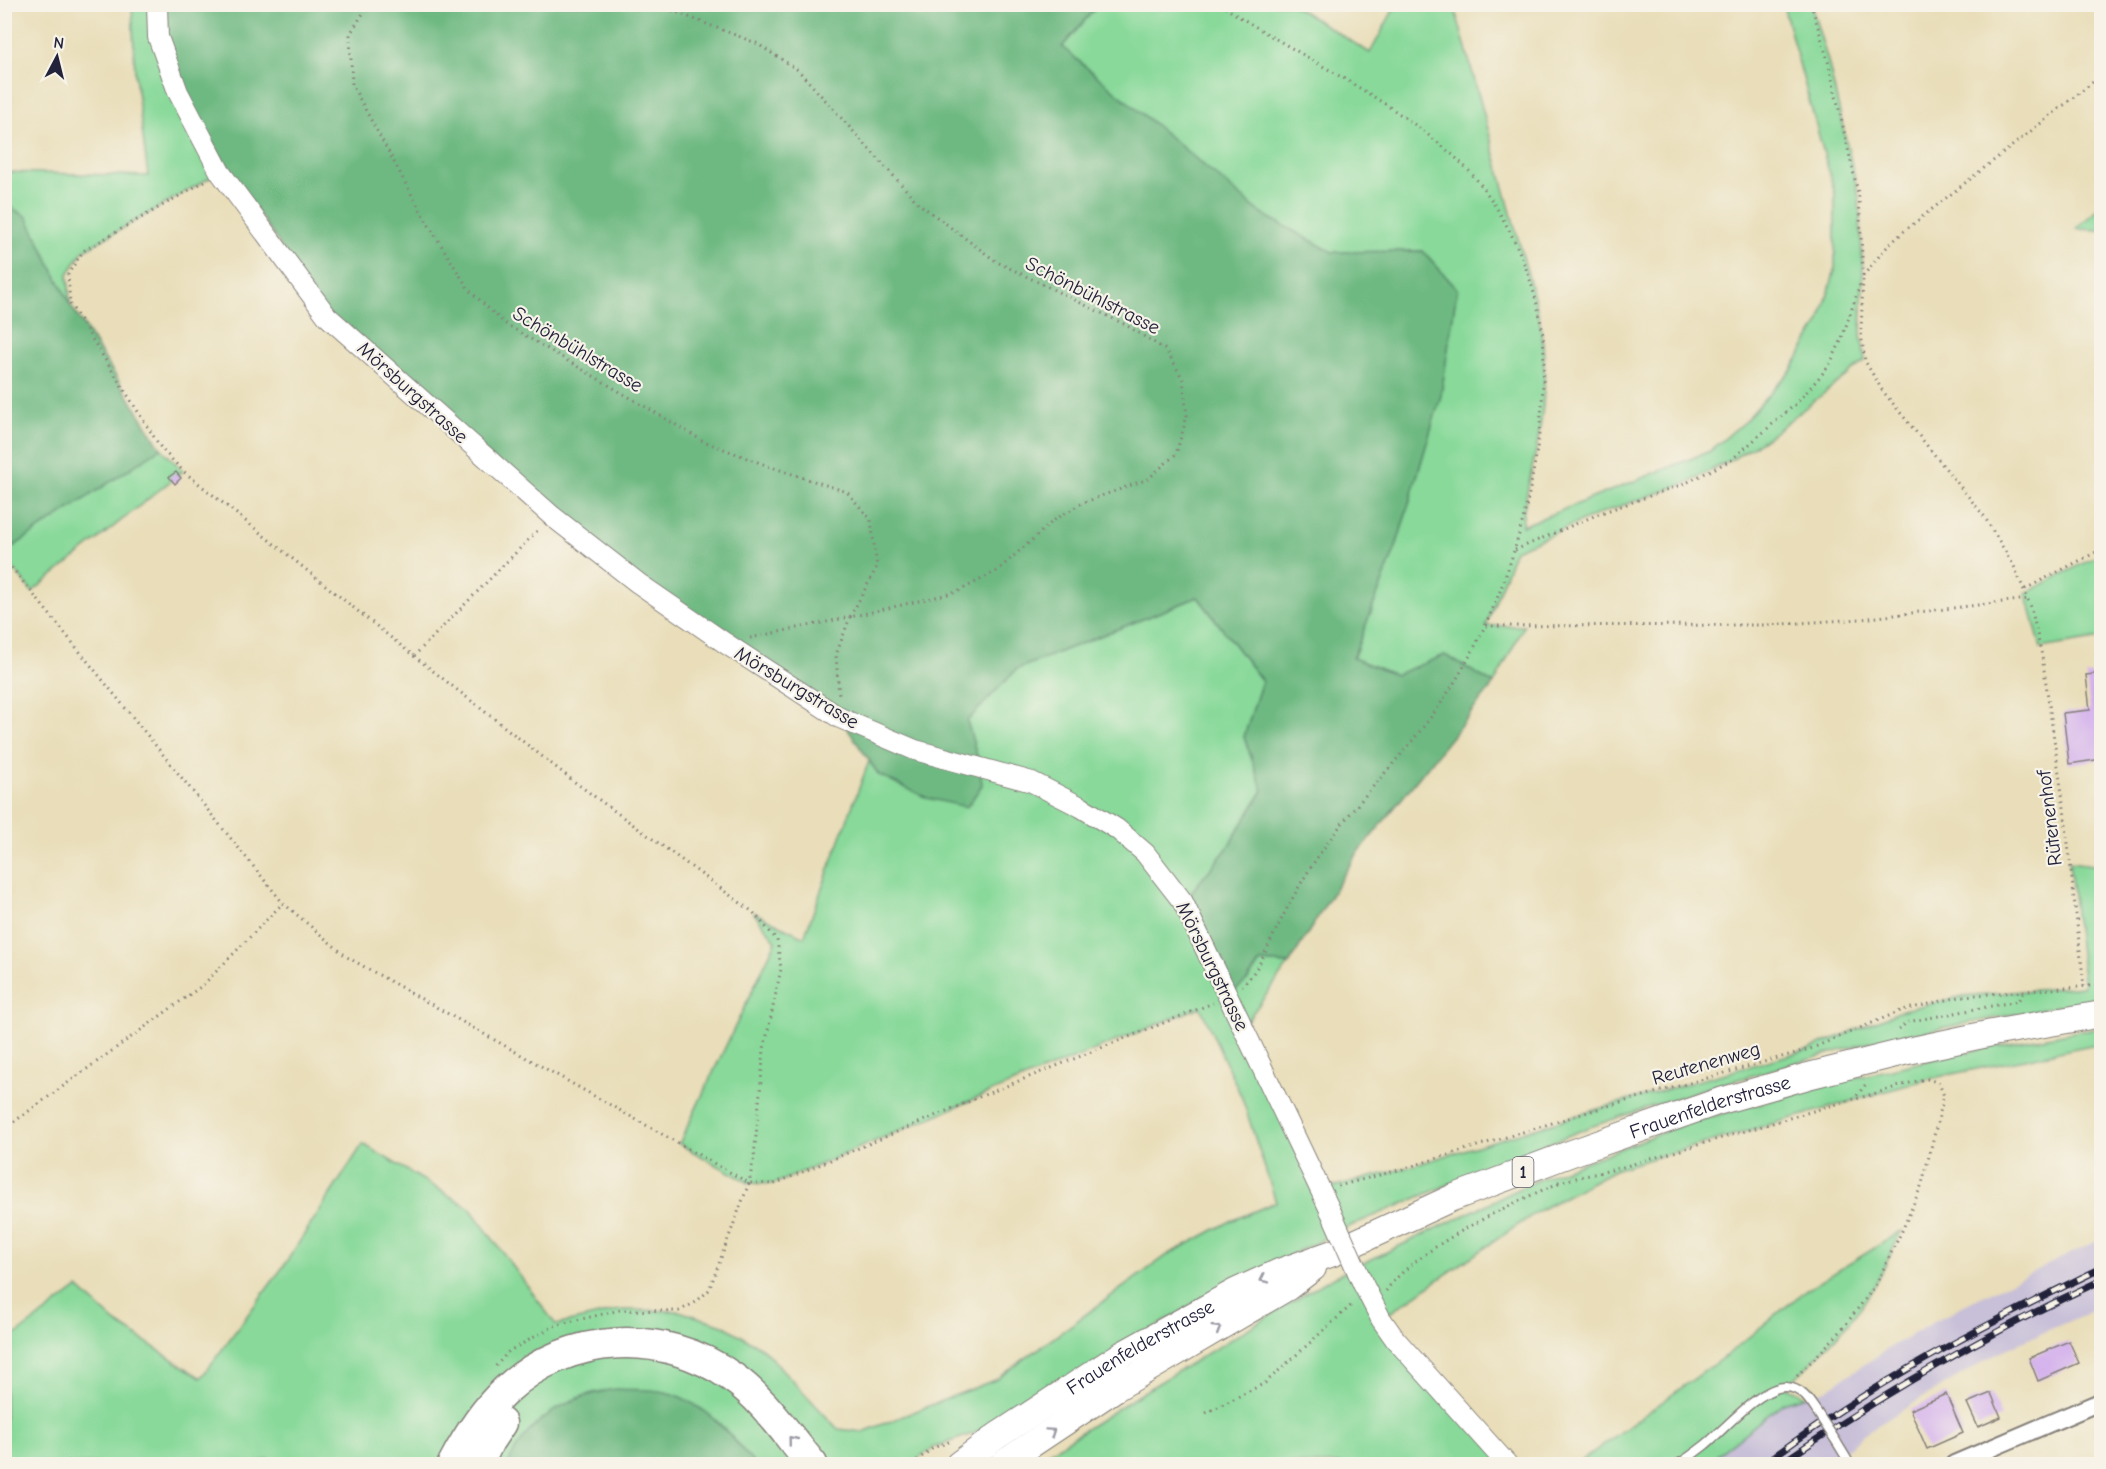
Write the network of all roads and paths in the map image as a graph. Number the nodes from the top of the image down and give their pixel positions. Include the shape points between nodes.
1 (157, 4) edge
2 (369, 4) edge
3 (655, 4) edge
4 (1220, 4) edge
5 (1811, 4) edge
6 (2102, 75) edge
7 (220, 172) junction
8 (1863, 276) junction
9 (552, 516) junction
10 (2102, 549) edge
11 (1515, 550) junction
12 (4, 558) edge
13 (2025, 589) junction
14 (2028, 599) junction
15 (850, 616) junction
16 (1486, 626) junction
17 (725, 643) junction
18 (414, 656) junction
19 (840, 718) junction
20 (283, 903) junction
21 (2102, 985) edge
22 (2084, 986) junction
23 (2023, 992) junction
24 (1228, 997) junction
25 (2102, 1014) edge
26 (1898, 1031) dead end
27 (1870, 1079) dead end
28 (1854, 1099) junction
29 (4, 1129) edge
30 (1561, 1182) junction
31 (749, 1183) junction
32 (1539, 1186) dead end
33 (1321, 1190) junction
34 (1333, 1253) junction
35 (1390, 1285) dead end
36 (1365, 1288) junction
37 (1786, 1387) junction
38 (2102, 1401) edge
39 (1206, 1413) dead end
40 (453, 1464) edge
41 (478, 1464) edge
42 (785, 1464) edge
43 (812, 1464) edge
44 (959, 1464) edge
45 (1002, 1464) edge
46 (1507, 1464) edge
47 (1678, 1464) edge
48 (1850, 1464) edge
49 (1954, 1464) edge

1 - 7 street, Mörsburgstrasse via 158,37 178,92
2 - 15 path, Schönbühlstrasse via 350,34 352,86 469,290 504,323 703,441 847,492 871,520 877,567
3 - 15 path, Schönbühlstrasse via 756,43 798,70 918,202 997,262 1126,325 1166,350 1183,379 1187,416 1176,454 1148,479 1083,503 1053,520 997,571 957,592
4 - 11 path via 1372,95 1426,133 1474,176 1507,227 1533,291 1544,351 1539,438
5 - 8 path, Rütenenhof via 1859,197
6 - 8 path via 1903,232
7 - 9 street, Mörsburgstrasse via 327,316
7 - 18 path via 83,251 68,274 70,304 161,448 183,471
8 - 11 path via 1829,366 1775,423 1731,460 1684,484 1601,513
8 - 13 path, Rütenenhof via 1862,348 1871,374 1984,516
9 - 17 street, Mörsburgstrasse via 638,583
9 - 18 path
10 - 13 path
11 - 16 path
12 - 20 path
13 - 14 path, Rütenenhof
14 - 16 path via 1861,619 1767,625
14 - 22 path, Rütenenhof via 2041,648
15 - 17 path, Schönbühlstrasse
15 - 19 path, Schönbühlstrasse via 836,655
16 - 24 path via 1432,717 1316,860 1252,975
17 - 19 street, Mörsburgstrasse
18 - 31 path via 576,783 753,912 777,940 781,969 764,1048
19 - 24 street, Mörsburgstrasse via 915,750 1032,782 1117,829 1145,853 1183,902
20 - 29 path via 203,985
20 - 31 path via 347,957
21 - 22 path, Reutenenweg
22 - 23 path, Reutenenweg
23 - 26 path via 2019,1001 1906,1022
23 - 33 path, Reutenenweg via 1964,996 1903,1010 1810,1049
24 - 31 path via 774,1184
24 - 33 street, Mörsburgstrasse
25 - 34 main road, Frauenfelderstrasse / 1 via 1918,1049 1717,1102 1452,1198
27 - 28 path
28 - 30 path
28 - 37 path via 1928,1079 1939,1083 1944,1096 1922,1184 1875,1286 1833,1339
30 - 32 path
30 - 35 path via 1519,1200 1446,1241
33 - 36 street, Mörsburgstrasse, bridge
34 -> 44 main road, Frauenfelderstrasse / 1 via 1235,1292 1124,1354
45 -> 34 main road, Frauenfelderstrasse / 1 via 1116,1388 1288,1287
36 - 39 path via 1265,1383
36 - 46 street, Mörsburgstrasse via 1403,1350
37 - 47 lane via 1761,1396
37 - 48 lane, bridge via 1803,1393
38 - 49 street
43 -> 40 highway via 757,1398 722,1370 673,1348 625,1342 576,1350 522,1377 486,1412
41 - 42 highway via 501,1422 539,1389 584,1368 630,1362 675,1369 721,1392

